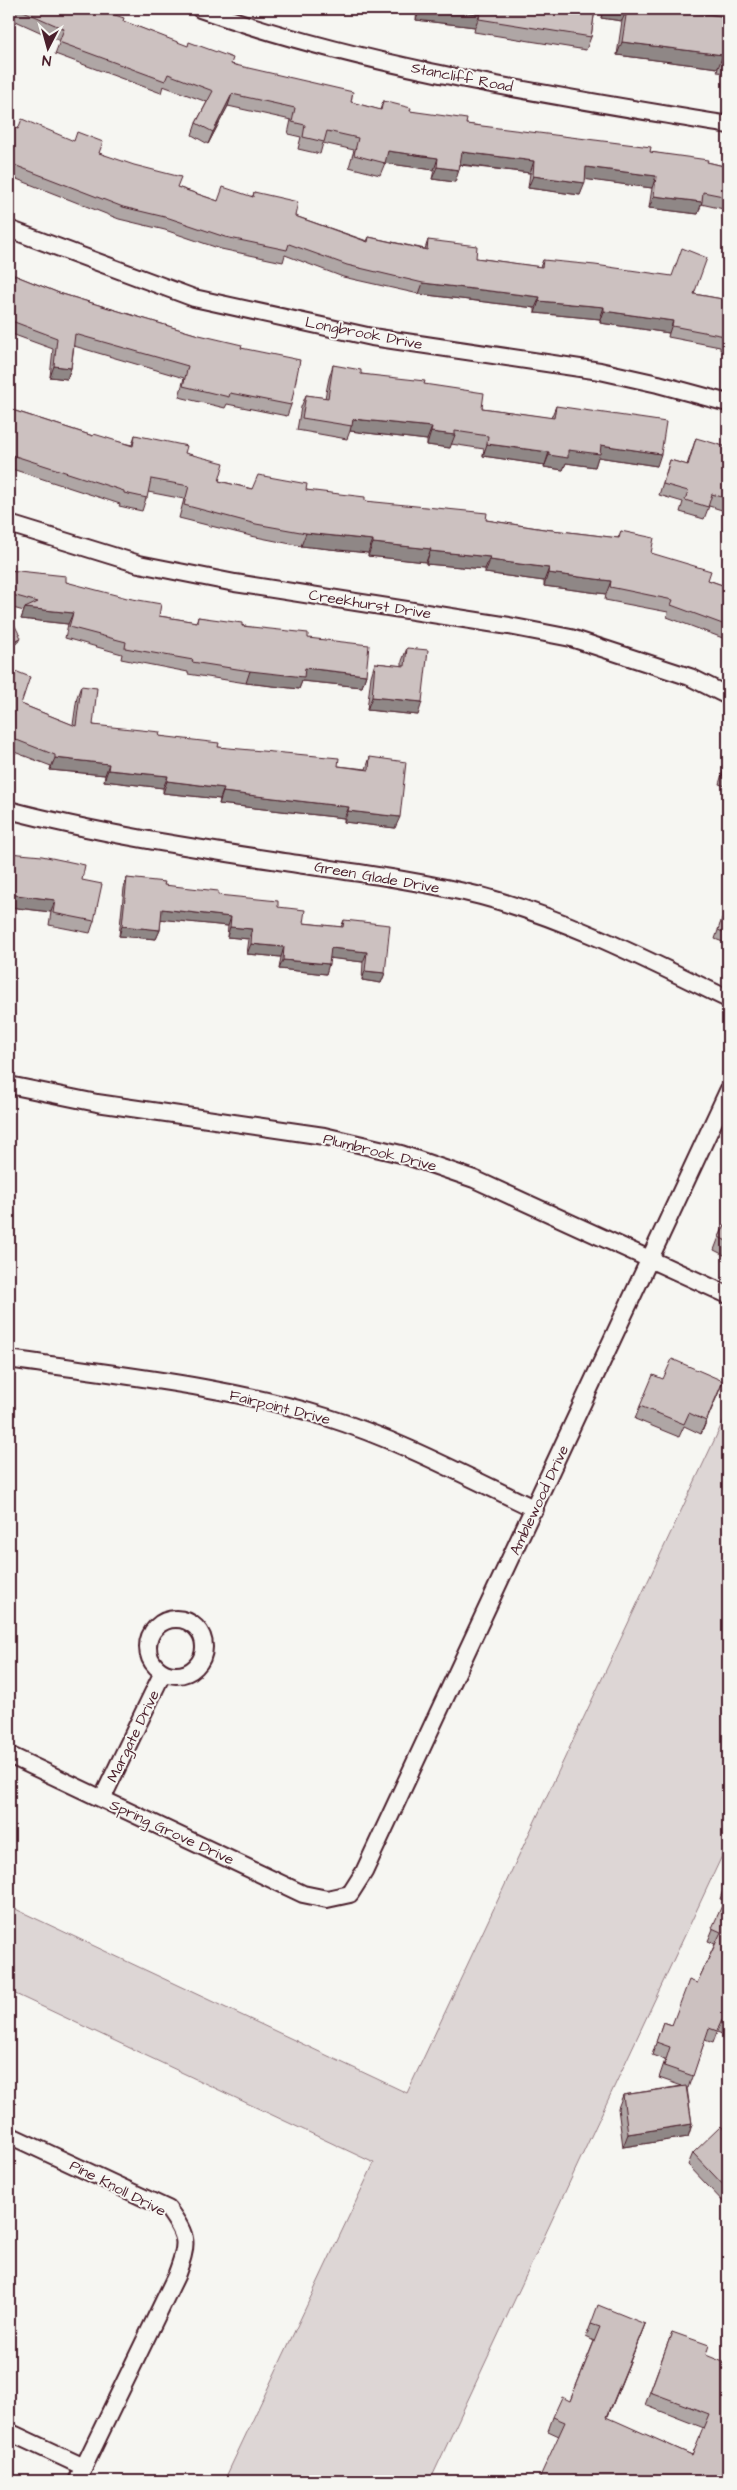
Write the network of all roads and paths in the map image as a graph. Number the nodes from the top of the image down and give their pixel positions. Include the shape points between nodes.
1 (200, 9) edge
2 (728, 125) edge
3 (9, 229) edge
4 (728, 403) edge
5 (9, 524) edge
6 (728, 696) edge
7 (9, 810) edge
8 (728, 999) edge
9 (9, 1085) edge
10 (728, 1091) edge
11 (650, 1260) junction
12 (728, 1295) edge
13 (9, 1359) edge
14 (535, 1509) junction
15 (163, 1672) dead end
16 (9, 1755) edge
17 (102, 1799) junction
18 (337, 1896) joint
19 (9, 2135) edge
20 (9, 2432) edge
21 (80, 2474) edge

1 - 2 street, Stancliff Road via 260,30 424,70
3 - 4 street, Longbrook Drive via 194,298 372,336 600,371
5 - 6 street, Creekhurst Drive via 149,566 571,638 681,674
7 - 8 street, Green Glade Drive via 138,839 410,881 480,896 536,912 592,934
9 - 11 street, Plumbrook Drive via 97,1102 324,1136 401,1154 474,1179
10 - 11 street, Amblewood Drive
11 - 12 street, Plumbrook Drive
11 - 14 street, Amblewood Drive
13 - 14 street, Fairpoint Drive via 210,1390 326,1417 435,1461
14 - 18 street, Amblewood Drive via 364,1872 350,1894
15 - 17 street, Margate Drive
16 - 17 street, Spring Grove Drive
17 - 18 street, Spring Grove Drive via 303,1894 327,1899
19 - 21 street, Pine Knoll Drive via 168,2209 184,2231 184,2253 176,2276
20 - 21 street

